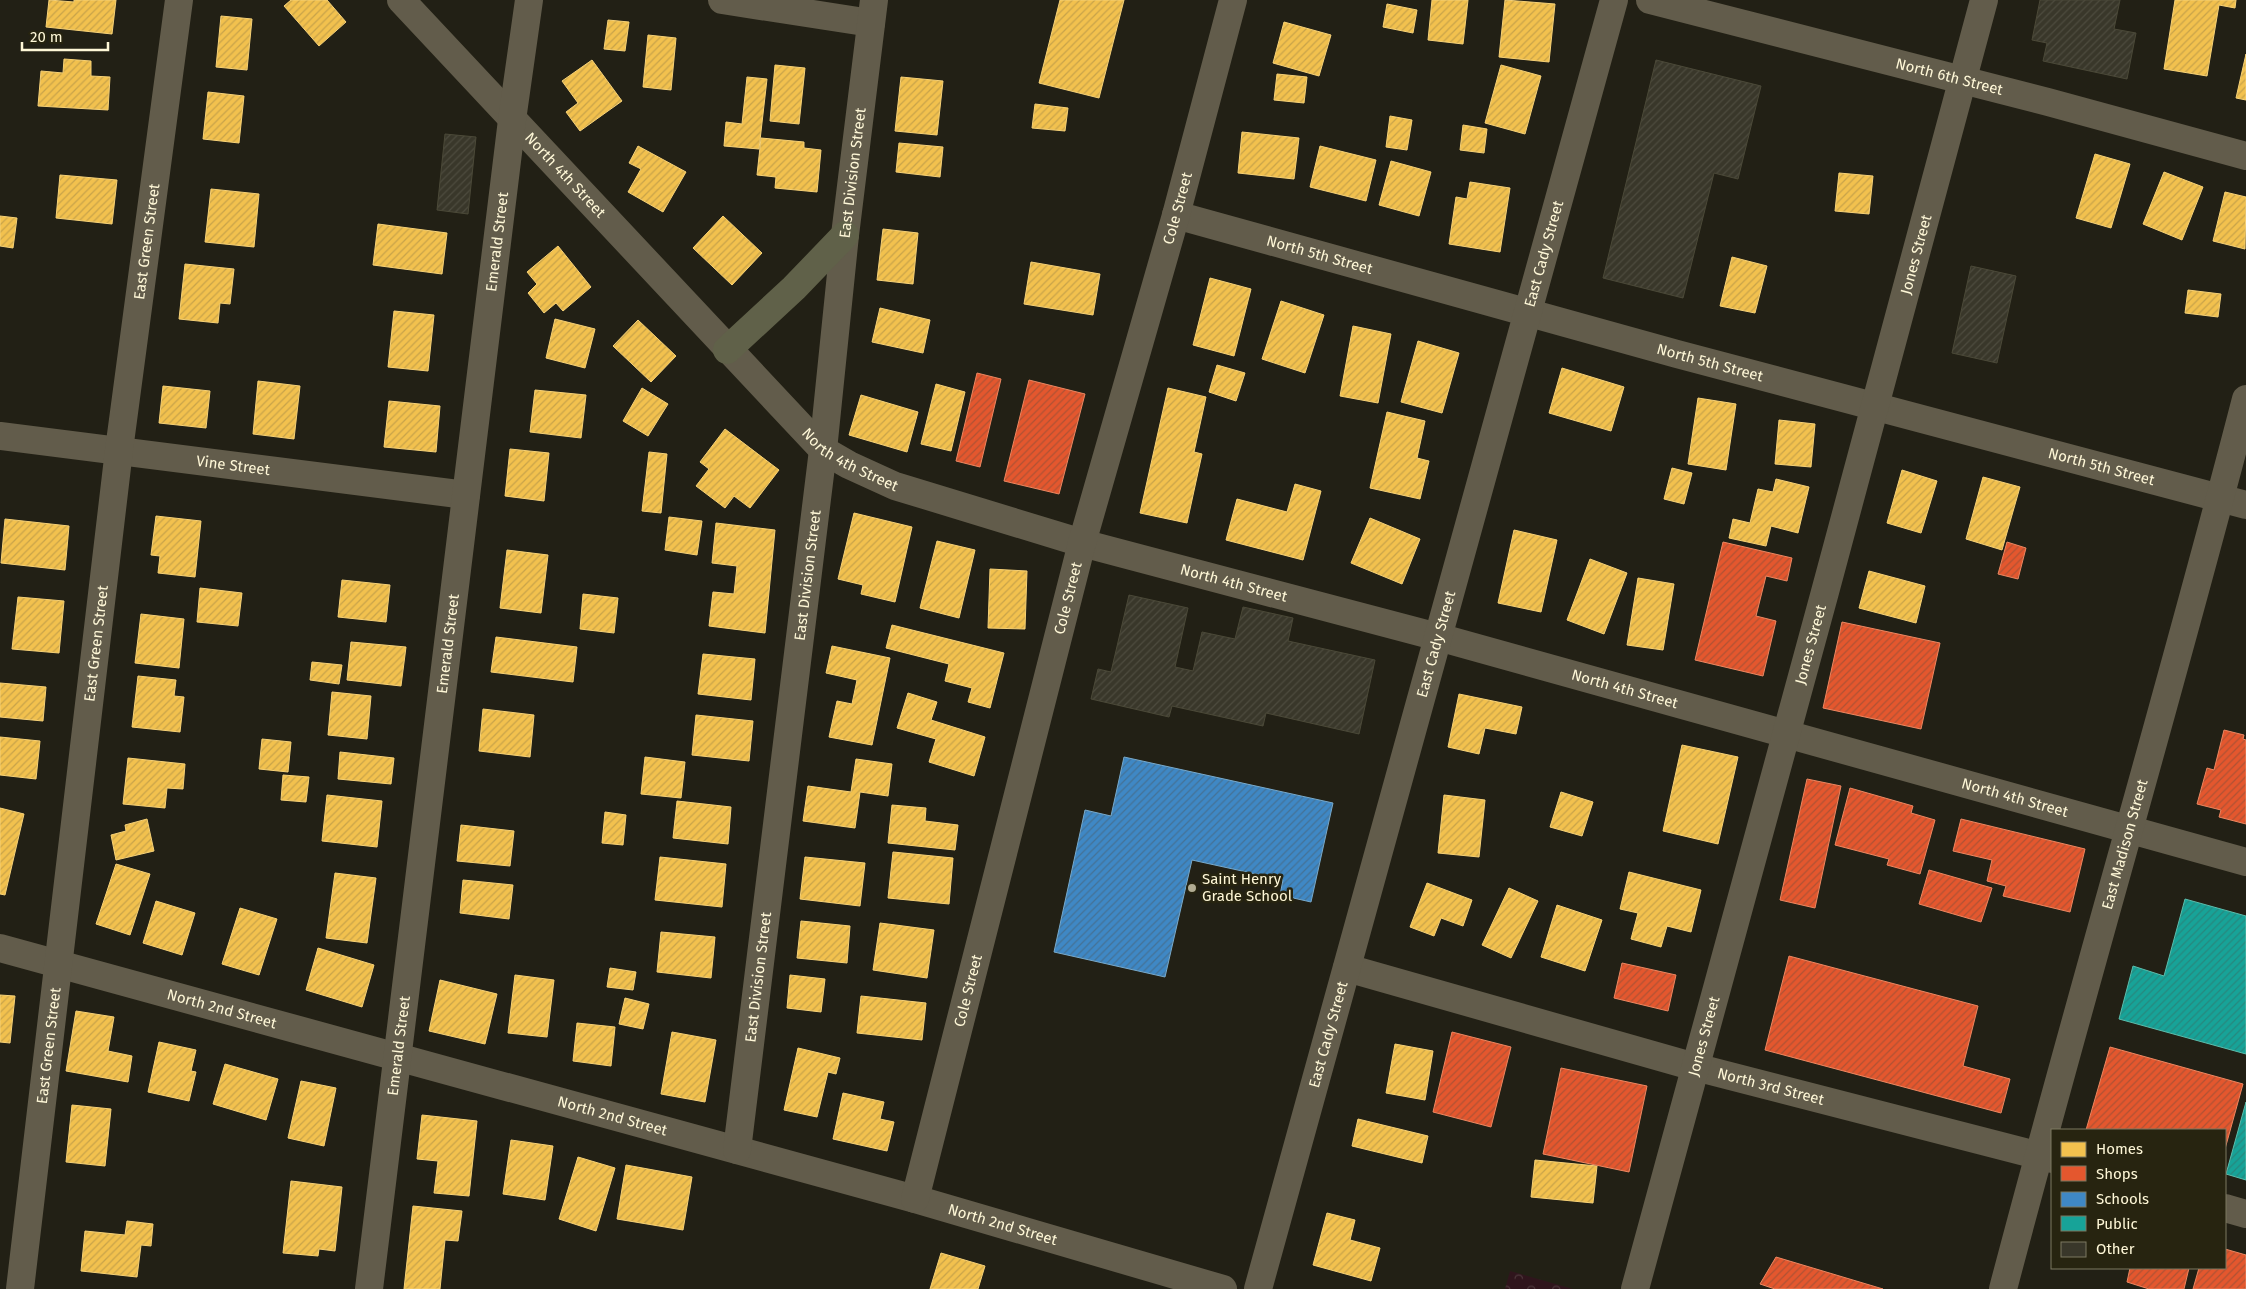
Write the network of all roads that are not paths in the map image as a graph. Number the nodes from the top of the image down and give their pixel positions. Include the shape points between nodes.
1 (179, 0) edge
2 (401, 0) edge
3 (529, 0) edge
4 (722, 0) edge
5 (1233, 0) edge
6 (1614, 0) edge
7 (1650, 0) edge
8 (1984, 0) edge
9 (872, 11) edge
10 (1963, 81) junction
11 (512, 120) junction
12 (2246, 156) edge
13 (1176, 215) junction
14 (845, 235) junction
15 (1526, 311) junction
16 (727, 350) junction
17 (2246, 399) edge
18 (1876, 407) junction
19 (0, 436) edge
20 (120, 450) junction
21 (823, 450) junction
22 (466, 494) junction
23 (2220, 498) junction
24 (2246, 505) edge
25 (1082, 544) junction
26 (1438, 637) junction
27 (1786, 735) junction
28 (2130, 831) junction
29 (2246, 862) edge
30 (0, 948) edge
31 (59, 964) junction
32 (1347, 968) junction
33 (397, 1056) junction
34 (1695, 1067) junction
35 (2052, 1129) edge
36 (2051, 1134) edge
37 (738, 1150) junction
38 (2045, 1157) edge
39 (915, 1199) junction
40 (2226, 1208) edge
41 (2246, 1214) edge
42 (20, 1289) edge
43 (369, 1289) edge
44 (1223, 1289) edge
45 (1258, 1289) edge
46 (1635, 1289) edge
47 (2003, 1289) edge

1 - 20 street, East Green Street
2 - 11 street, North 4th Street
3 - 11 street, Emerald Street
4 - 9 street
5 - 13 street, Cole Street
6 - 15 street, East Cady Street
7 - 10 street, North 6th Street
8 - 10 street, Jones Street
9 - 14 street, East Division Street
10 - 12 street, North 6th Street
10 - 18 street, Jones Street
11 - 16 street, North 4th Street
11 - 22 street, Emerald Street
13 - 15 street, North 5th Street
13 - 25 street, Cole Street
14 - 16 main road
14 - 21 street, East Division Street
15 - 18 street, North 5th Street
15 - 26 street, East Cady Street
16 - 21 street, North 4th Street
17 - 23 street, East Madison Street
18 - 23 street, North 5th Street
18 - 27 street, Jones Street
19 - 20 street, Vine Street
20 - 22 street, Vine Street
20 - 31 street, East Green Street
21 - 25 street, North 4th Street via 849,466 895,486
21 - 37 street, East Division Street
22 - 33 street, Emerald Street
23 - 24 street, North 5th Street
23 - 28 street, East Madison Street
25 - 26 street, North 4th Street
25 - 39 street, Cole Street
26 - 27 street, North 4th Street
26 - 32 street, East Cady Street
27 - 28 street, North 4th Street
27 - 34 street, Jones Street
28 - 29 street, North 4th Street
28 - 35 street, East Madison Street
30 - 31 street, North 2nd Street
31 - 33 street, North 2nd Street
31 - 42 street, East Green Street
32 - 34 street, North 3rd Street
32 - 45 street, East Cady Street
33 - 37 street, North 2nd Street
33 - 43 street, Emerald Street
34 - 38 street, North 3rd Street
34 - 46 street, Jones Street
36 - 38 street, East Madison Street
37 - 39 street, North 2nd Street
38 - 47 street, East Madison Street
39 - 44 street, North 2nd Street
40 - 41 street

